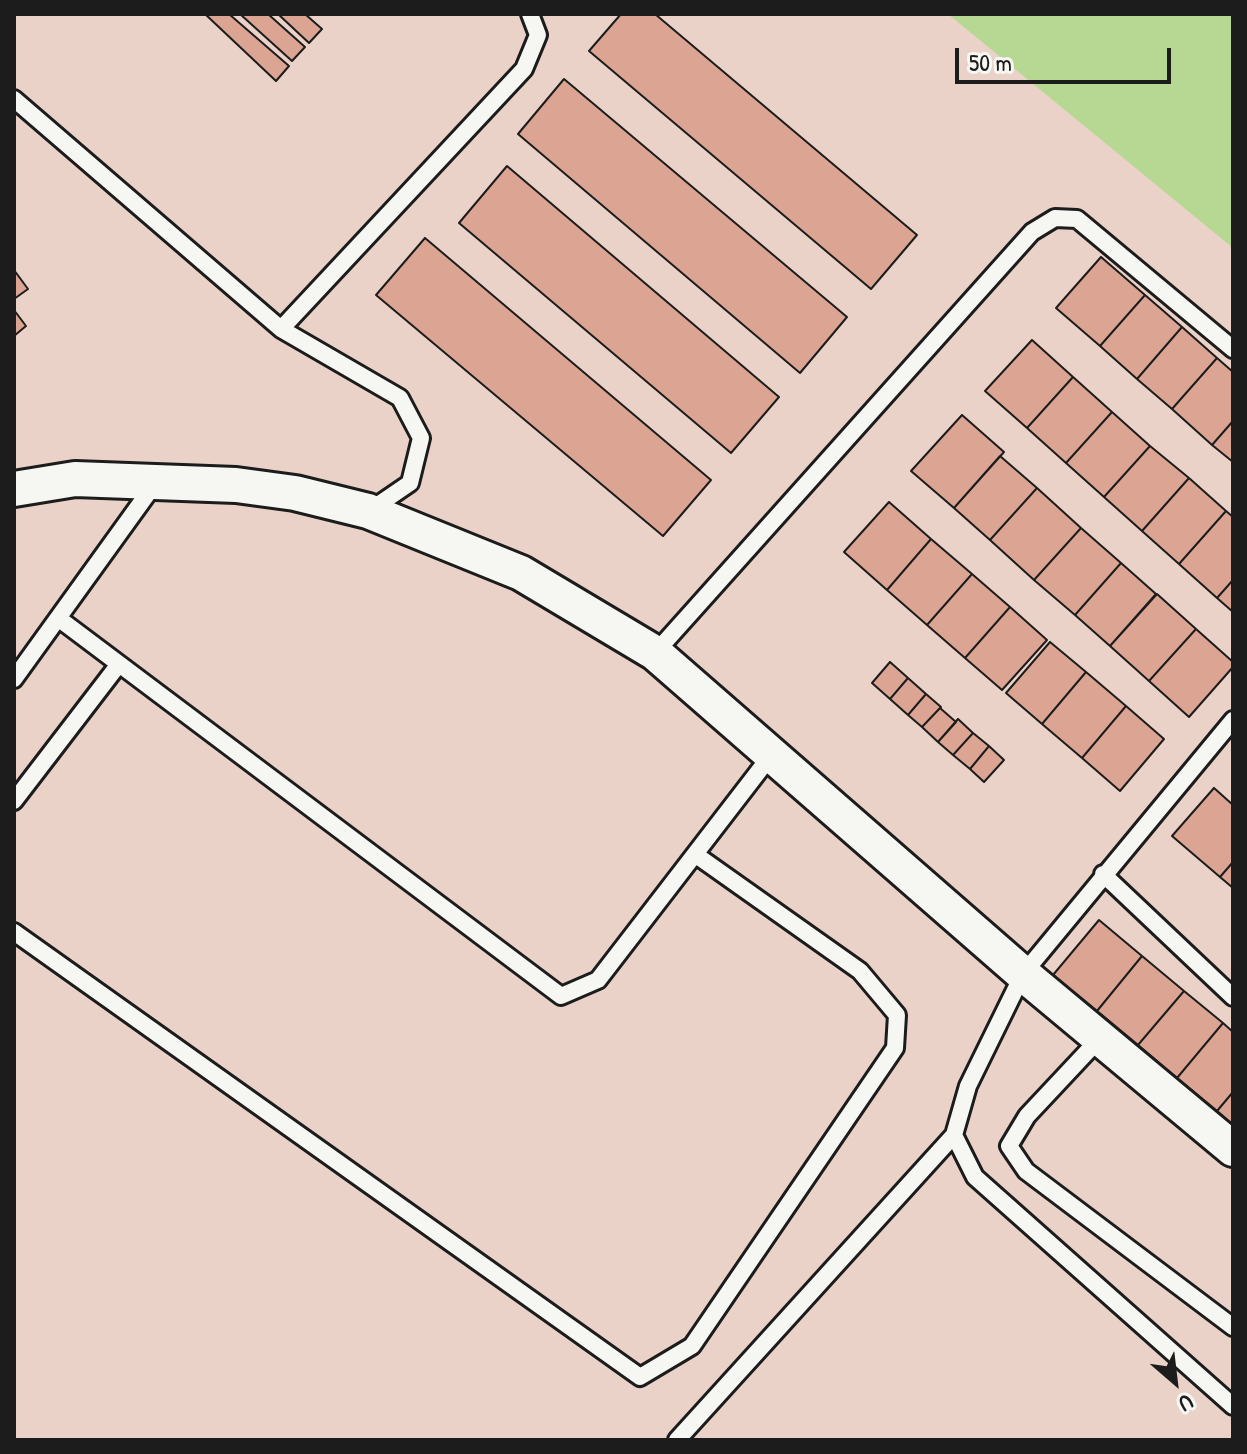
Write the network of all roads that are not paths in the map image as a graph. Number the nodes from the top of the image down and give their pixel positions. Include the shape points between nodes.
1 (530, 14) edge
2 (14, 99) edge
3 (281, 329) junction
4 (1233, 349) edge
5 (157, 481) junction
6 (14, 489) edge
7 (368, 511) junction
8 (58, 618) junction
9 (655, 653) junction
10 (119, 664) junction
11 (14, 679) edge
12 (1233, 720) edge
13 (772, 754) junction
14 (14, 801) edge
15 (696, 855) junction
16 (1103, 874) junction
17 (14, 932) edge
18 (1023, 974) junction
19 (1233, 997) edge
20 (1101, 1037) junction
21 (954, 1135) junction
22 (1233, 1149) edge
23 (1233, 1327) edge
24 (1233, 1406) edge
25 (677, 1440) edge

1 - 3 lane via 538,35 524,69
2 - 3 lane
3 - 7 lane via 400,398 421,438 410,483
4 - 9 lane via 1077,219 1055,218 1032,232
5 - 6 street via 75,479
5 - 7 street via 295,493
5 - 8 lane
7 - 9 street via 521,573
8 - 10 lane
8 - 11 lane
9 - 13 street
10 - 14 lane
10 - 15 lane via 561,996 598,980
12 - 16 lane
13 - 15 lane
13 - 18 street
15 - 17 lane via 860,971 897,1015 895,1048 692,1346 640,1377
16 - 18 lane
16 - 19 lane
18 - 20 street
18 - 21 lane via 968,1086
20 - 22 street
20 - 23 lane via 1027,1116 1009,1146 1026,1171
21 - 24 lane via 975,1177
21 - 25 lane

